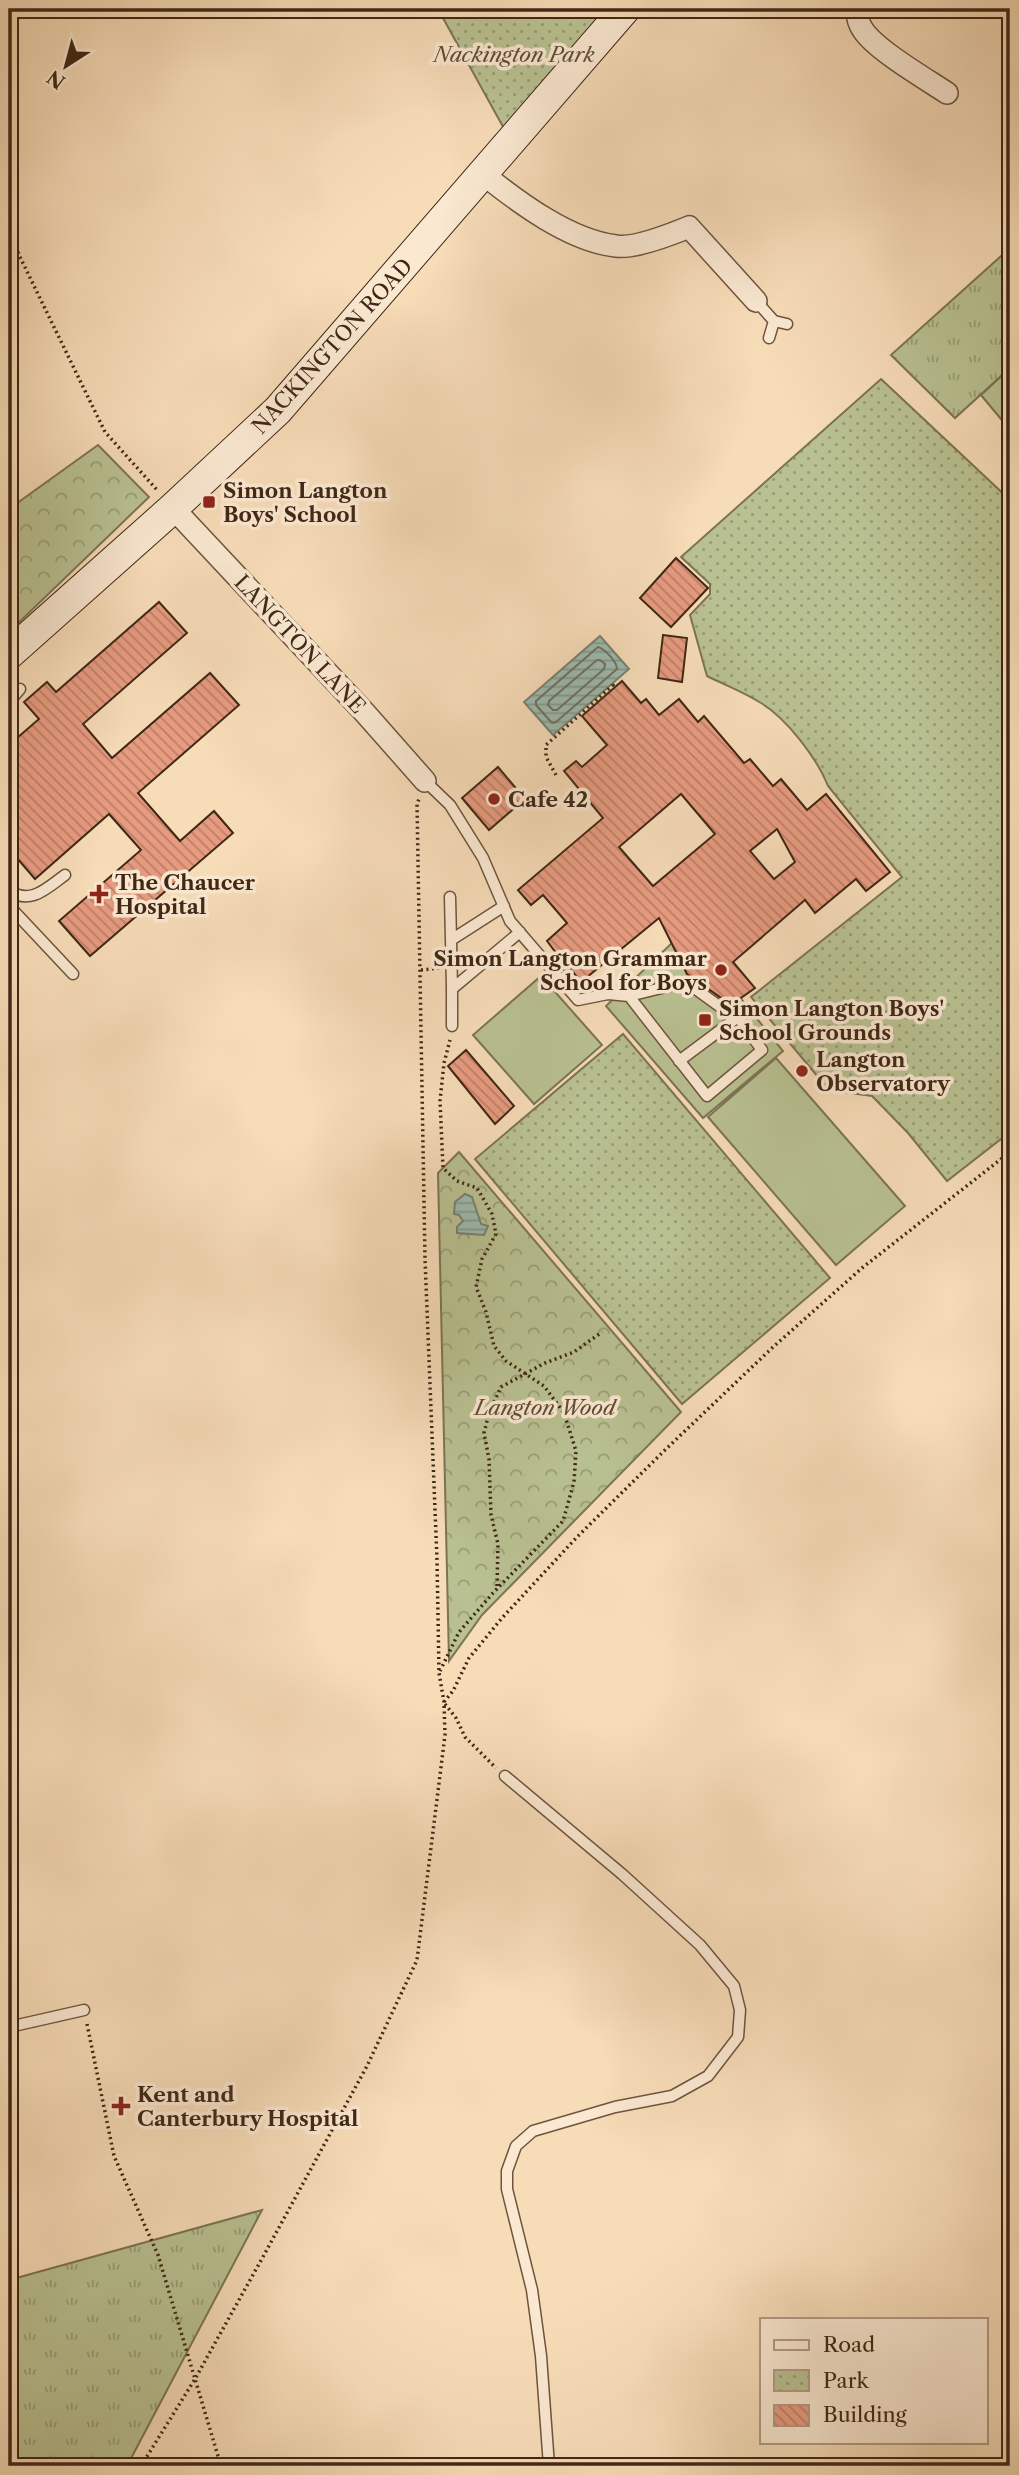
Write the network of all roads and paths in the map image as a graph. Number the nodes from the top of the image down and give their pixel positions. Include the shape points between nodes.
1 (625, 9) edge
2 (857, 9) edge
3 (947, 93) dead end
4 (483, 174) junction
5 (9, 220) edge
6 (756, 301) joint
7 (774, 321) junction
8 (787, 324) dead end
9 (769, 338) dead end
10 (173, 509) junction
11 (9, 654) edge
12 (611, 684) dead end
13 (20, 689) dead end
14 (9, 702) edge
15 (556, 775) dead end
16 (425, 781) junction
17 (65, 875) dead end
18 (13, 893) edge
19 (450, 897) dead end
20 (504, 906) junction
21 (10, 911) edge
22 (520, 932) junction
23 (451, 940) junction
24 (450, 967) junction
25 (421, 970) junction
26 (73, 974) dead end
27 (452, 989) junction
28 (629, 996) junction
29 (719, 1006) dead end
30 (452, 1026) joint
31 (679, 1061) junction
32 (1010, 1152) edge
33 (602, 1332) dead end
34 (524, 1374) junction
35 (497, 1588) junction
36 (439, 1672) junction
37 (444, 1702) junction
38 (505, 1776) joint
39 (85, 2010) joint
40 (9, 2027) edge
41 (195, 2379) junction
42 (141, 2466) edge
43 (221, 2466) edge
44 (549, 2466) edge

1 - 4 main road, NACKINGTON ROAD
2 - 3 street via 864,33
4 - 6 street via 522,205 575,234 617,247 663,238 689,227
4 - 10 main road, NACKINGTON ROAD via 278,411
5 - 10 path via 19,255 105,432
6 - 7 lane
7 - 8 lane
7 - 9 lane
10 - 11 main road, NACKINGTON ROAD
10 - 16 street, LANGTON LANE
12 - 15 path via 546,746 546,757
13 - 14 lane
16 - 20 lane via 450,805
16 - 25 path via 417,804
17 - 18 lane via 33,897
18 - 21 lane
19 - 23 lane
20 - 22 lane
20 - 23 lane
21 - 26 lane
22 - 27 lane
22 - 28 lane via 578,1000
23 - 24 lane
24 - 25 path
24 - 27 lane
25 - 36 path
27 - 30 lane
28 - 29 lane via 686,982
28 - 31 lane
30 - 34 path via 440,1101 443,1168 457,1181 477,1188 492,1214 496,1234 482,1259 476,1287 494,1346
31 - 31 lane via 738,1017 762,1050 707,1096
32 - 37 path via 862,1268 665,1450 502,1618 469,1658
33 - 34 path via 574,1352
34 - 35 path via 501,1387 484,1433 498,1544
34 - 35 path via 544,1387 564,1413 576,1451 574,1482 563,1521
35 - 36 path via 459,1633
36 - 37 path
37 - 38 path via 465,1737
37 - 41 path via 417,1960 367,2066
38 - 44 lane via 700,1945 734,1986 740,2010 738,2037 708,2076 672,2096 533,2131 516,2146 507,2171 508,2189 532,2290
39 - 40 lane
39 - 41 path via 114,2156 158,2255
41 - 42 path
41 - 43 path

